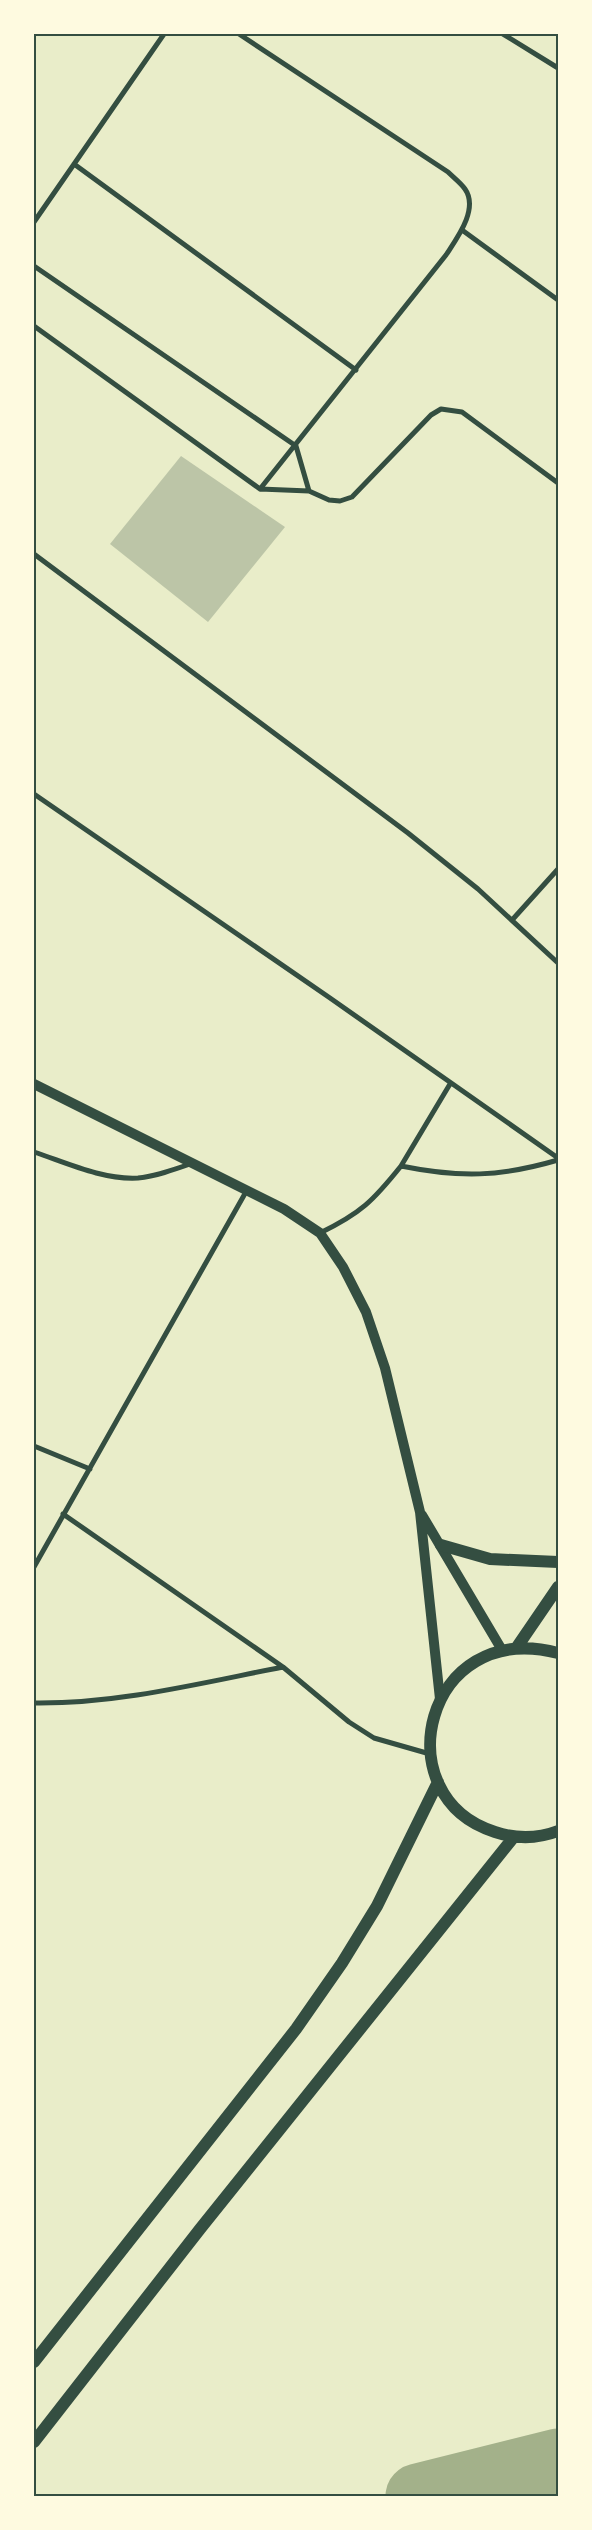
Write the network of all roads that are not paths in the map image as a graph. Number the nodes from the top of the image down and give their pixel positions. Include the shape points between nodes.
1 (164, 34) edge
2 (239, 34) edge
3 (503, 34) edge
4 (558, 68) edge
5 (74, 164) junction
6 (34, 222) edge
7 (462, 230) junction
8 (34, 266) edge
9 (558, 300) edge
10 (34, 326) edge
11 (356, 370) junction
12 (296, 446) junction
13 (558, 483) edge
14 (260, 489) junction
15 (309, 491) junction
16 (34, 554) edge
17 (34, 794) edge
18 (558, 869) edge
19 (512, 919) junction
20 (558, 963) edge
21 (34, 1084) edge
22 (450, 1084) junction
23 (34, 1152) edge
24 (558, 1159) edge
25 (192, 1163) junction
26 (401, 1166) junction
27 (247, 1190) junction
28 (320, 1233) junction
29 (34, 1446) edge
30 (90, 1469) junction
31 (420, 1512) junction
32 (63, 1514) junction
33 (440, 1545) junction
34 (558, 1562) edge
35 (34, 1567) edge
36 (558, 1588) edge
37 (517, 1647) junction
38 (502, 1650) junction
39 (558, 1653) edge
40 (283, 1667) junction
41 (440, 1699) junction
42 (34, 1703) edge
43 (430, 1754) junction
44 (438, 1782) junction
45 (558, 1831) edge
46 (513, 1838) junction
47 (34, 2362) edge
48 (34, 2442) edge

1 - 5 street
2 - 7 street via 448,172 466,190 470,205
3 - 4 street
5 - 6 street
5 - 11 street
7 - 9 street
7 - 11 street
8 - 12 street
10 - 14 street
11 - 12 street
12 - 14 street
12 - 15 street
13 - 15 street via 462,412 441,409 431,415 352,497 329,500
14 - 15 street
16 - 19 street via 408,833
17 - 22 street
18 - 19 street
19 - 20 street
21 - 25 main road
22 - 24 street
22 - 26 street
23 - 25 street via 118,1177 160,1174
24 - 26 street via 530,1168 482,1175 441,1174
25 - 27 main road
26 - 28 street via 377,1196 358,1212
27 - 28 main road
27 - 30 street
28 - 31 main road via 344,1267 366,1312 384,1368
29 - 30 street
30 - 32 street
31 - 33 main road
31 - 41 main road
32 - 35 street
32 - 40 street
33 - 34 main road via 490,1559
33 - 38 main road
36 - 37 main road
37 - 38 main road
37 - 39 main road
38 - 41 main road via 477,1660 456,1676
40 - 42 street via 139,1695 96,1701
40 - 43 street via 349,1722 374,1738
41 - 43 main road via 431,1726
43 - 44 main road
44 - 46 main road via 456,1808 482,1828
44 - 47 main road via 377,1906 342,1963 296,2029
45 - 46 main road via 546,1836
46 - 48 main road

